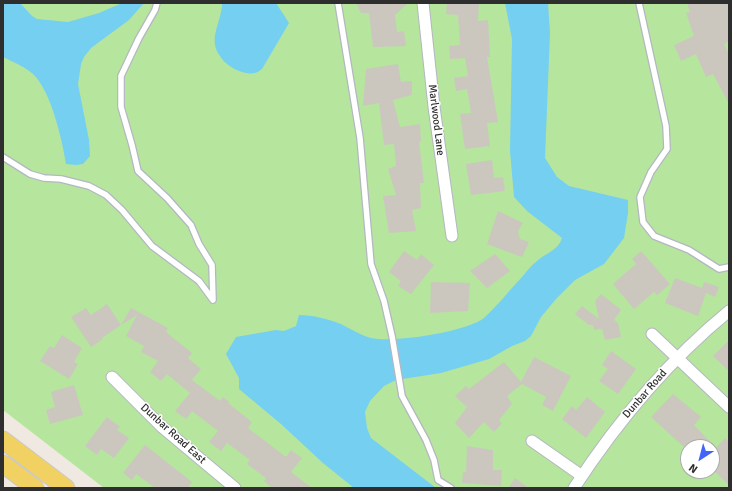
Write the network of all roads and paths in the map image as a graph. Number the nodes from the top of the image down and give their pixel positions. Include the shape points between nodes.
1 (157, 3) edge
2 (338, 3) edge
3 (424, 3) edge
4 (639, 3) edge
5 (3, 157) edge
6 (452, 236) dead end
7 (729, 267) edge
8 (729, 311) edge
9 (652, 334) dead end
10 (677, 359) junction
11 (112, 377) dead end
12 (729, 408) edge
13 (3, 440) edge
14 (532, 441) dead end
15 (3, 464) edge
16 (582, 476) junction
17 (35, 488) edge
18 (66, 488) edge
19 (236, 488) edge
20 (451, 488) edge
21 (574, 488) edge

1 - 5 lane via 121,76 121,107 138,171 191,225 198,244 212,265 213,300 199,281 152,246 106,195 89,186 30,174
2 - 20 lane via 360,138 371,264 384,301 402,396 426,440 438,480
3 - 6 street, Marlwood Lane via 434,107
4 - 7 lane via 666,126 667,149 651,172 640,197 643,222 654,236 689,250 719,269
8 - 10 street, Dunbar Road
9 - 10 street
10 - 12 street
10 - 16 street, Dunbar Road via 621,421
11 - 19 street, Dunbar Road East via 162,428
13 - 18 main road
14 - 16 street
15 - 17 main road
16 - 21 street, Dunbar Road

